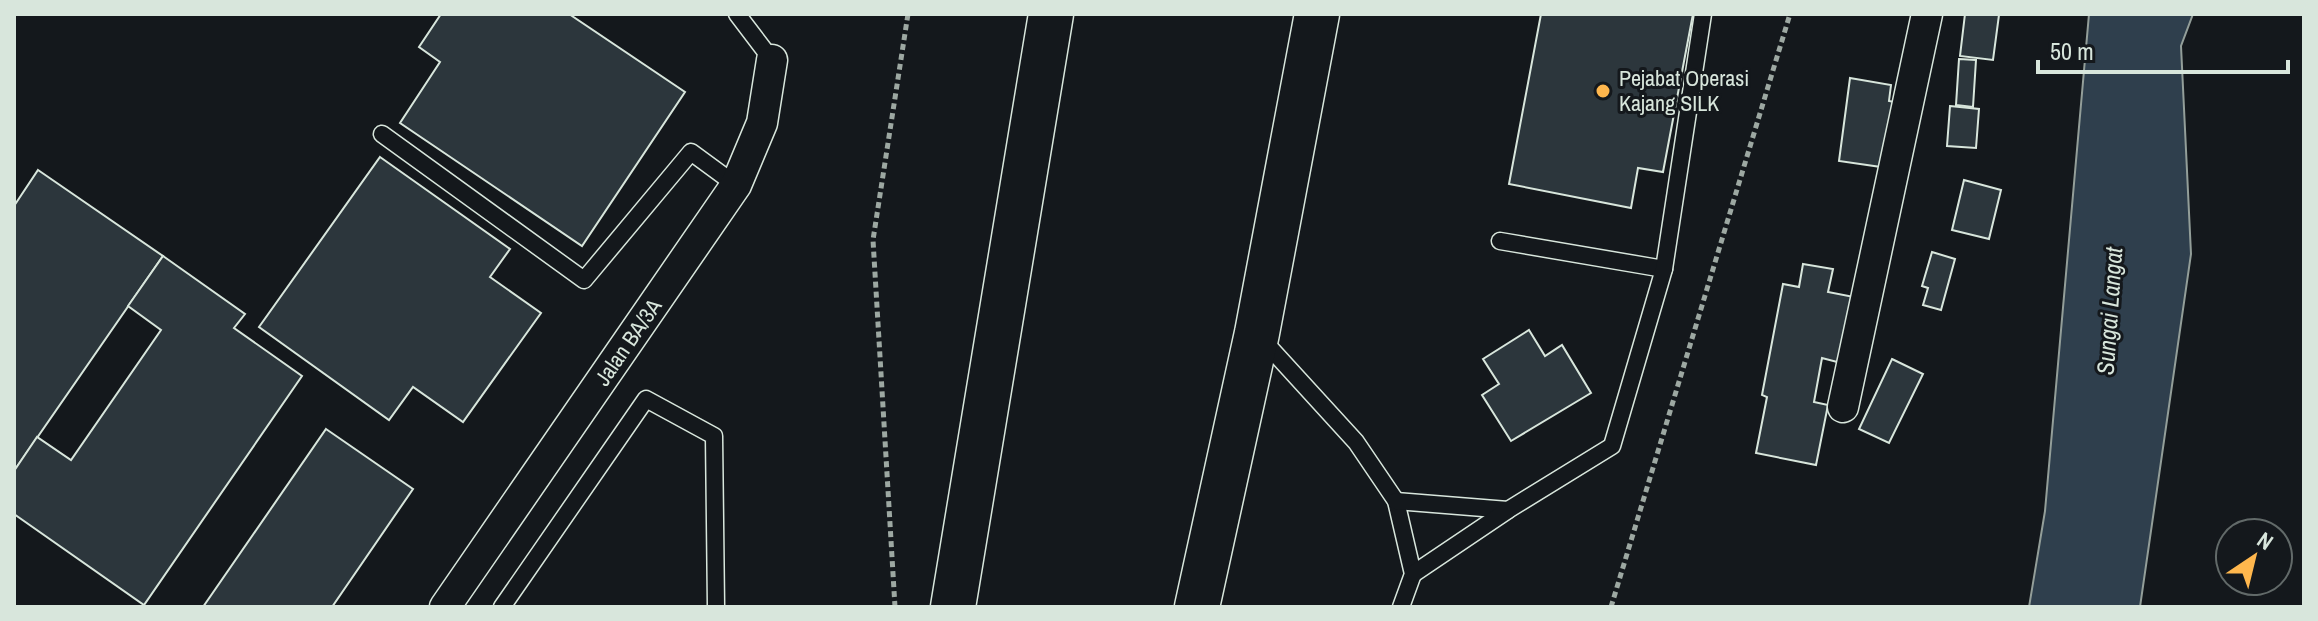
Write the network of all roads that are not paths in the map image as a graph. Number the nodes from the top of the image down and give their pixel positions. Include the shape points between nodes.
1 (737, 14) edge
2 (1051, 14) edge
3 (1317, 14) edge
4 (1703, 14) edge
5 (1927, 14) edge
6 (772, 60) joint
7 (382, 134) dead end
8 (736, 185) junction
9 (1500, 241) dead end
10 (1664, 269) junction
11 (1257, 333) junction
12 (1843, 407) dead end
13 (1396, 501) junction
14 (1508, 510) junction
15 (1413, 574) junction
16 (445, 607) edge
17 (502, 607) edge
18 (716, 607) edge
19 (953, 607) edge
20 (1197, 607) edge
21 (1401, 607) edge

1 - 6 lane
2 - 19 highway
3 - 11 highway
4 - 10 lane
5 - 12 street
6 - 8 street, Jalan BA/3A via 762,123
7 - 8 lane via 584,280 691,152
8 - 16 street, Jalan BA/3A
9 - 10 lane
10 - 14 lane via 1612,446
11 - 13 lane via 1356,442
11 - 20 highway
13 - 14 lane
13 - 15 lane
14 - 15 lane
15 - 21 lane
17 - 18 lane via 646,399 714,436

